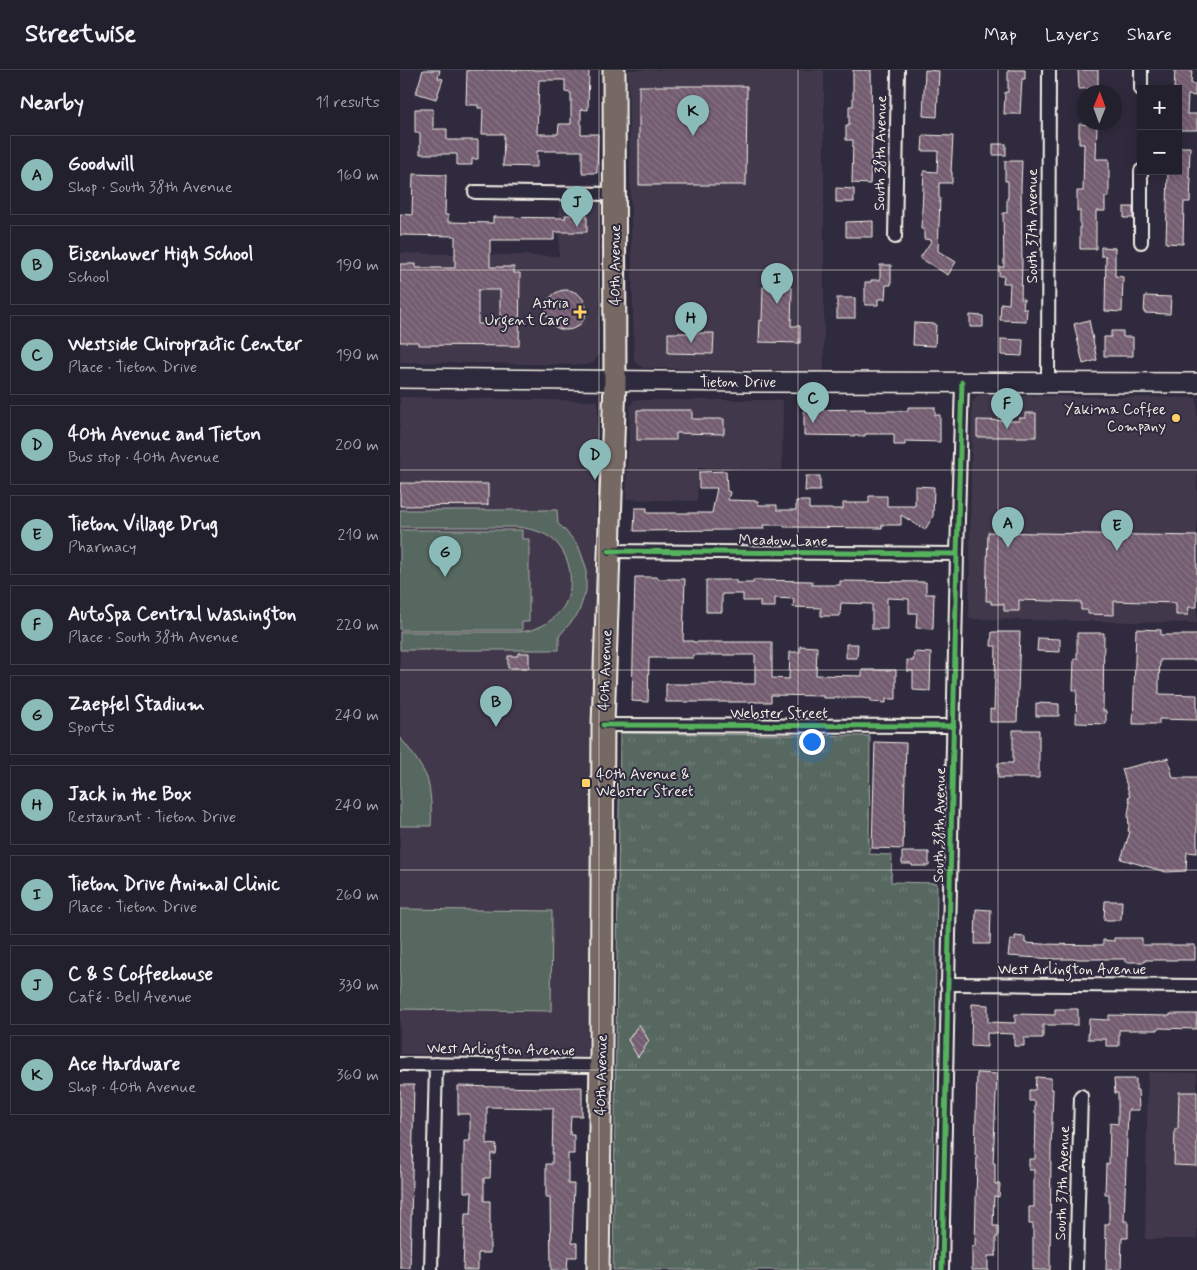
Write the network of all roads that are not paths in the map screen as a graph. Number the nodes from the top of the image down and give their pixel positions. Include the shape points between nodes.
1 (614, 70) edge
2 (898, 70) edge
3 (1048, 70) edge
4 (1141, 70) edge
5 (1141, 85) edge
6 (1141, 175) edge
7 (475, 192) dead end
8 (614, 194) junction
9 (895, 236) dead end
10 (1141, 242) dead end
11 (400, 378) edge
12 (616, 381) junction
13 (962, 382) junction
14 (1048, 382) junction
15 (1197, 383) edge
16 (609, 551) junction
17 (957, 554) junction
18 (603, 725) junction
19 (954, 726) junction
20 (947, 984) junction
21 (1197, 986) edge
22 (400, 1064) edge
23 (436, 1064) junction
24 (601, 1066) junction
25 (1081, 1096) dead end
26 (431, 1270) edge
27 (598, 1270) edge
28 (942, 1270) edge
29 (1076, 1270) edge

1 - 8 main road, 40th Avenue
2 - 9 street, South 38th Avenue
3 - 14 street, South 37th Avenue
4 - 5 street
6 - 10 street
7 - 8 street
8 - 12 main road, 40th Avenue
11 - 12 main road, Tieton Drive
12 - 13 main road, Tieton Drive
12 - 16 main road, 40th Avenue
13 - 14 main road, Tieton Drive
13 - 17 street, South 38th Avenue
14 - 15 main road, Tieton Drive
16 - 17 street, Meadow Lane
16 - 18 main road, 40th Avenue
17 - 19 street, South 38th Avenue
18 - 19 street, Webster Street
18 - 24 main road, 40th Avenue
19 - 20 street, South 38th Avenue
20 - 21 street, West Arlington Avenue
20 - 28 street, South 38th Avenue
22 - 23 street, West Arlington Avenue
23 - 24 street, West Arlington Avenue
23 - 26 street
24 - 27 main road, 40th Avenue
25 - 29 street, South 37th Avenue

